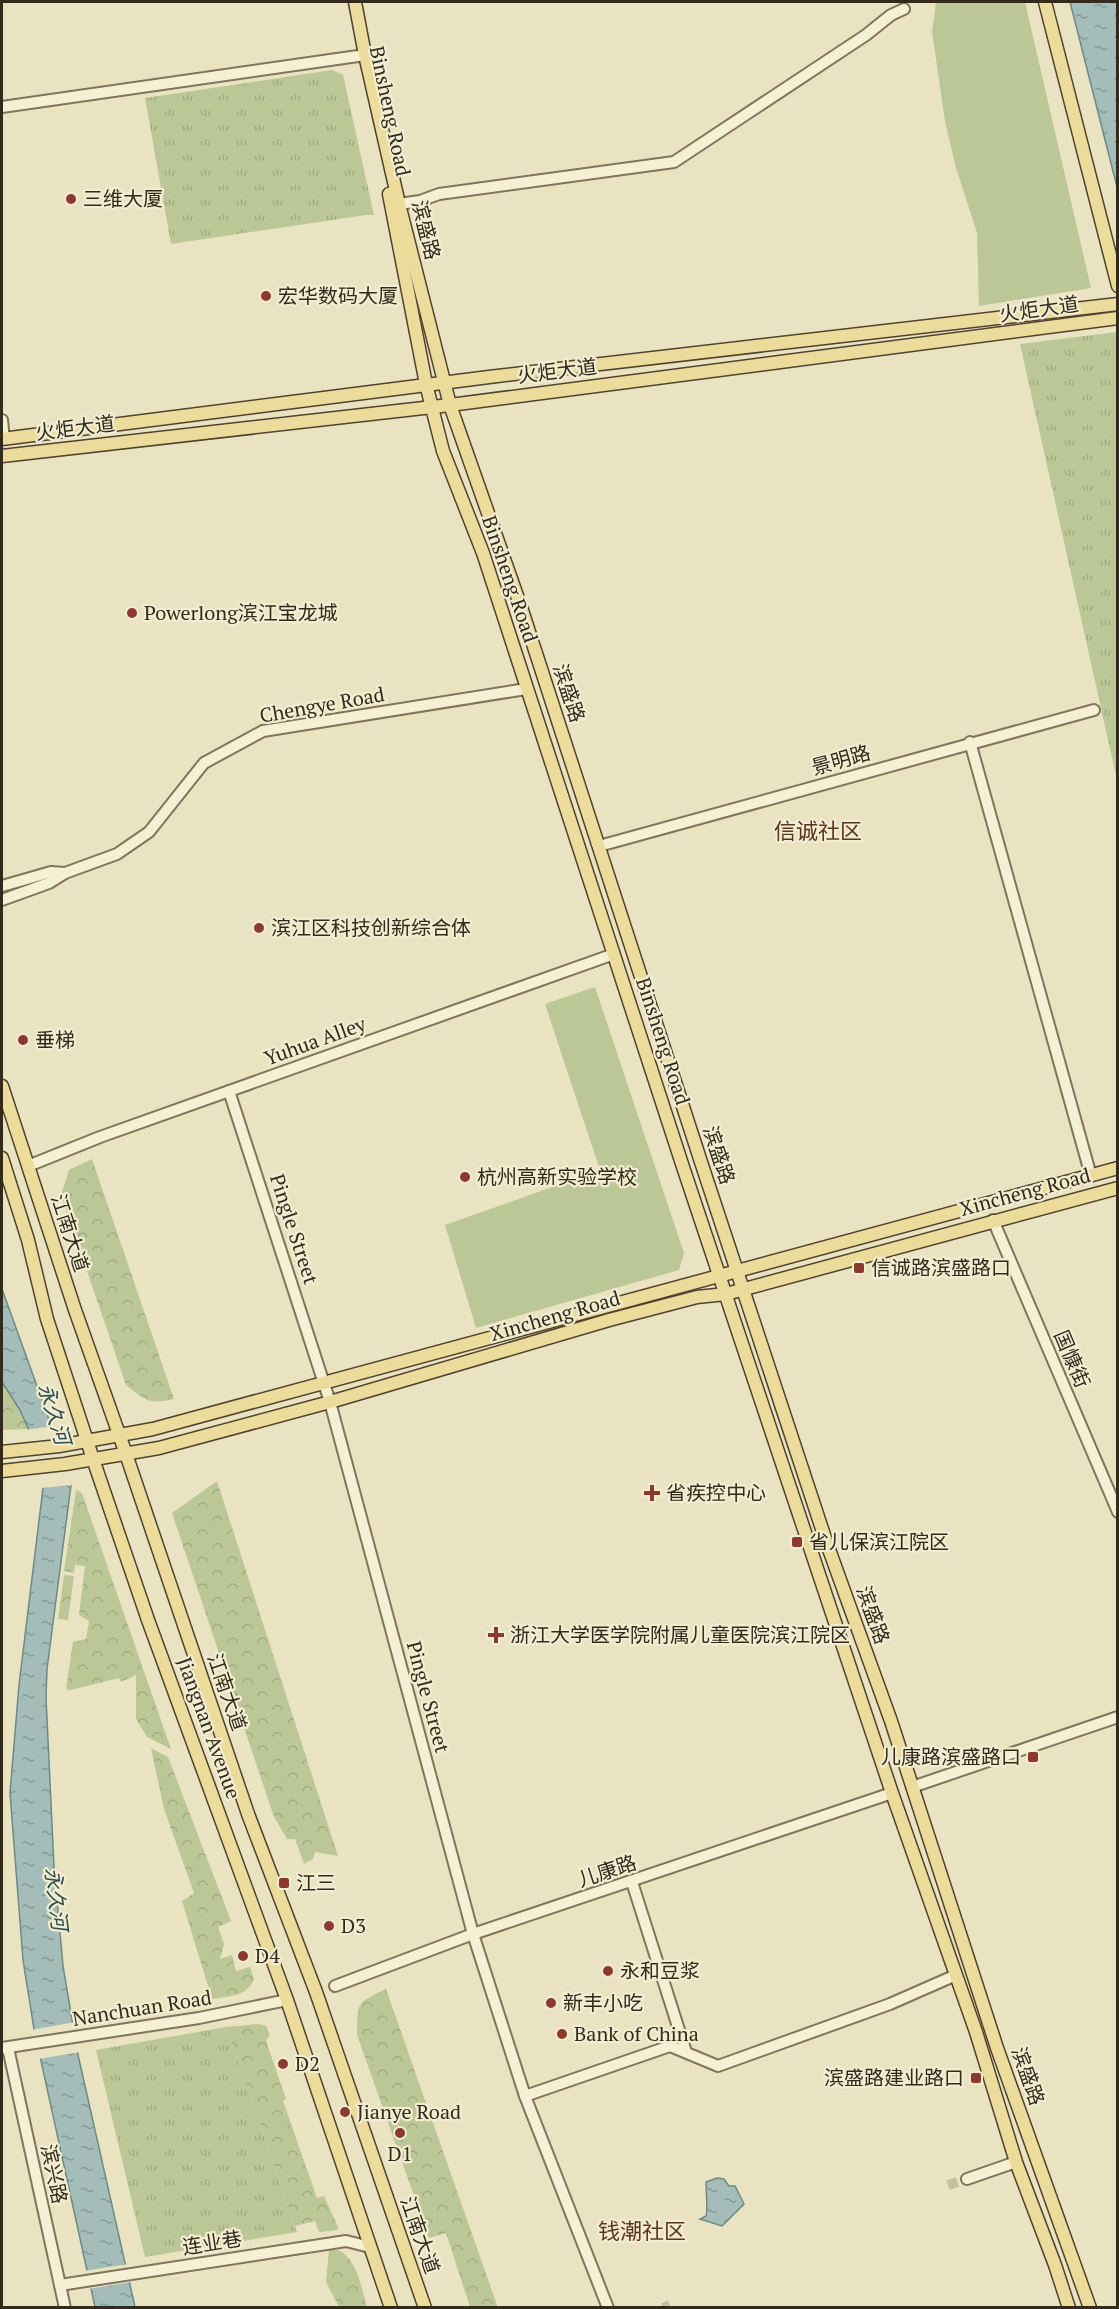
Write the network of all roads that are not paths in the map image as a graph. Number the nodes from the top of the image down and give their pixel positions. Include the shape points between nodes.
1 (349, 2) edge
2 (356, 2) edge
3 (1045, 2) edge
4 (904, 9) dead end
5 (361, 56) junction
6 (2, 108) edge
7 (399, 204) junction
8 (1118, 286) edge
9 (1118, 304) edge
10 (1118, 318) edge
11 (444, 383) junction
12 (426, 384) junction
13 (450, 405) junction
14 (432, 406) junction
15 (2, 420) edge
16 (3, 439) edge
17 (2, 456) edge
18 (526, 688) junction
19 (1094, 710) dead end
20 (970, 742) junction
21 (599, 846) junction
22 (65, 873) junction
23 (2, 886) edge
24 (2, 900) edge
25 (614, 954) junction
26 (2, 1086) edge
27 (229, 1091) junction
28 (2, 1158) edge
29 (28, 1166) junction
30 (1118, 1168) edge
31 (1090, 1176) junction
32 (1118, 1188) edge
33 (993, 1220) junction
34 (737, 1271) junction
35 (720, 1275) junction
36 (744, 1289) junction
37 (726, 1294) junction
38 (324, 1381) junction
39 (330, 1402) junction
40 (119, 1435) junction
41 (87, 1441) junction
42 (2, 1452) edge
43 (126, 1454) junction
44 (93, 1459) junction
45 (2, 1471) edge
46 (1118, 1512) edge
47 (1118, 1717) edge
48 (912, 1787) junction
49 (892, 1793) junction
50 (632, 1882) junction
51 (473, 1934) junction
52 (956, 1975) junction
53 (335, 1986) dead end
54 (287, 2000) junction
55 (5, 2048) edge
56 (686, 2052) junction
57 (525, 2096) junction
58 (1016, 2162) junction
59 (967, 2179) tunnel mouth
60 (1052, 2205) junction
61 (1034, 2211) junction
62 (369, 2247) junction
63 (60, 2285) junction
64 (65, 2307) edge
65 (391, 2307) edge
66 (425, 2307) edge
67 (608, 2307) edge
68 (1069, 2307) edge
69 (1090, 2307) edge

1 - 5 main road, Binsheng Road
2 - 5 main road, 滨盛路
3 - 8 main road
4 - 7 street via 674,162 439,194
5 - 6 street
5 - 7 main road, 滨盛路
5 - 12 main road, Binsheng Road
7 - 11 main road, 滨盛路
9 - 11 main road, 火炬大道
10 - 13 main road, 火炬大道
11 - 12 main road, 火炬大道
11 - 13 main road, 滨盛路
12 - 14 main road, Binsheng Road
12 - 16 main road, 火炬大道
13 - 14 main road, 火炬大道
13 - 21 main road, 滨盛路
14 - 17 main road, 火炬大道
14 - 18 main road, Binsheng Road via 443,451 483,553
15 - 16 street
18 - 22 street, Chengye Road via 264,731 204,763 149,832 117,854
18 - 25 main road, Binsheng Road
19 - 20 street, 景明路
20 - 21 street, 景明路
20 - 31 street
21 - 34 main road, 滨盛路
22 - 23 street, Chengye Road via 51,872
22 - 24 street, Chengye Road
25 - 27 street, Yuhua Alley
25 - 35 main road, Binsheng Road
26 - 29 main road, 江南大道
27 - 29 street, Yuhua Alley
27 - 38 street, Pingle Street
28 - 41 main road, Jiangnan Avenue via 28,1240 46,1319
29 - 40 main road, 江南大道
30 - 31 main road, Xincheng Road
31 - 34 main road, Xincheng Road
32 - 33 main road, Xincheng Road
33 - 36 main road, Xincheng Road
33 - 46 street, 国慷街
34 - 35 main road, Xincheng Road
34 - 36 main road, 滨盛路
35 - 37 main road, Binsheng Road
35 - 38 main road, Xincheng Road
36 - 37 main road, Xincheng Road
36 - 48 main road, 滨盛路
37 - 39 main road, Xincheng Road via 697,1297 609,1320
37 - 49 main road, 滨盛路
38 - 39 street, Pingle Street
38 - 40 main road, Xincheng Road
39 - 43 main road, Xincheng Road
39 - 51 street, Pingle Street
40 - 41 main road, Xincheng Road
40 - 43 main road, 江南大道
41 - 42 main road, Xincheng Road
41 - 44 main road, Jiangnan Avenue
43 - 44 main road, Xincheng Road
43 - 66 main road, 江南大道 via 248,1814 316,1992
44 - 45 main road, Xincheng Road
44 - 54 main road, Jiangnan Avenue
47 - 48 street
48 - 60 main road, 滨盛路
49 - 50 street, 儿康路
49 - 52 main road, 滨盛路
50 - 51 street, 儿康路
50 - 56 street
51 - 53 street, 儿康路
51 - 57 street, Pingle Street
52 - 56 street via 890,2004 718,2066
52 - 58 main road, 滨盛路
54 - 55 street, Nanchuan Road
54 - 62 main road, Jiangnan Avenue
55 - 63 street, 滨兴路
56 - 57 street via 670,2046
57 - 67 street, Pingle Street
58 - 59 street
58 - 61 main road, 滨盛路
60 - 61 main road
60 - 69 main road, 滨盛路
61 - 68 main road, 滨盛路
62 - 63 street, 连业巷 via 346,2241
62 - 65 main road, Jiangnan Avenue
63 - 64 street, 滨兴路

